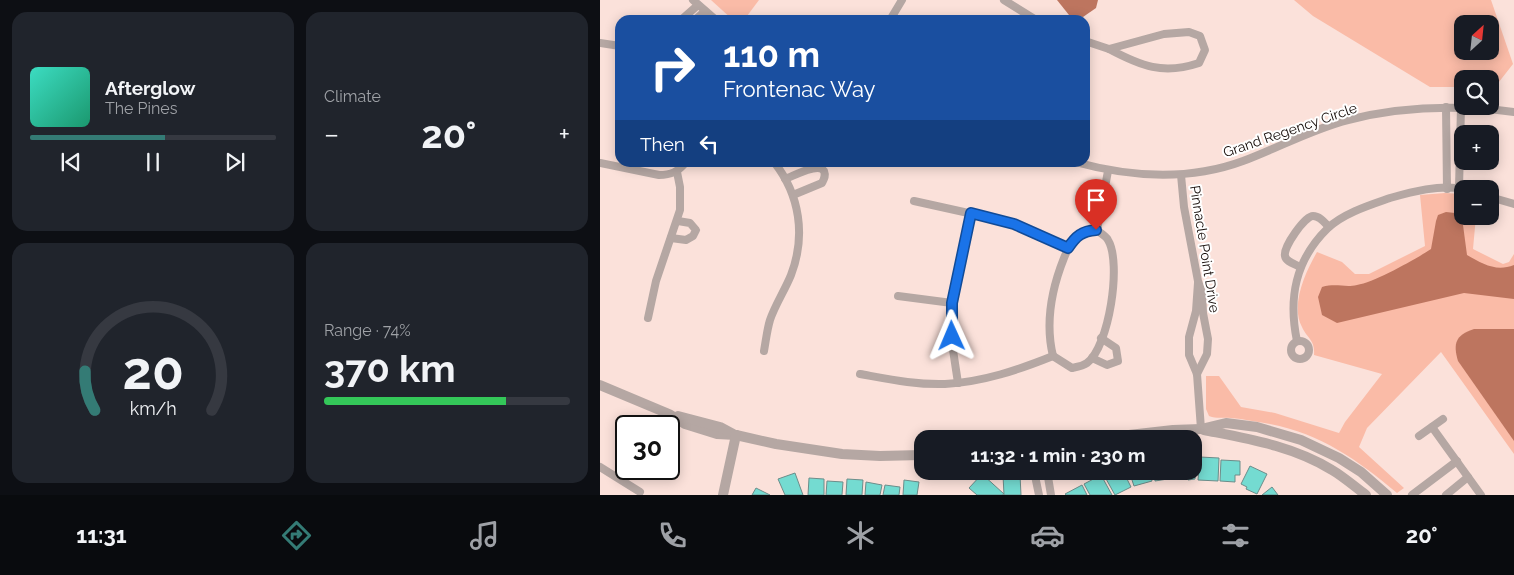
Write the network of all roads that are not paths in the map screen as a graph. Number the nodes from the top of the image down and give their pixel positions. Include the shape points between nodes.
1 (902, 0) edge
2 (1004, 0) edge
3 (695, 2) edge
4 (705, 11) junction
5 (686, 15) edge
6 (701, 15) edge
7 (710, 15) edge
8 (893, 15) edge
9 (1028, 15) edge
10 (600, 43) edge
11 (1090, 43) edge
12 (615, 45) edge
13 (1109, 49) junction
14 (1446, 107) junction
15 (1454, 107) edge
16 (1499, 111) edge
17 (1514, 112) edge
18 (1460, 115) edge
19 (600, 163) edge
20 (615, 166) edge
21 (1090, 166) edge
22 (620, 167) edge
23 (682, 167) edge
24 (777, 167) edge
25 (1108, 171) junction
26 (677, 172) junction
27 (1181, 175) junction
28 (785, 179) junction
29 (1461, 180) edge
30 (1447, 189) junction
31 (1454, 189) edge
32 (792, 195) junction
33 (1499, 200) edge
34 (914, 201) dead end
35 (1514, 204) edge
36 (971, 213) junction
37 (678, 221) junction
38 (1329, 227) junction
39 (1096, 230) junction
40 (671, 238) junction
41 (1068, 248) junction
42 (1300, 267) junction
43 (1198, 281) junction
44 (898, 296) dead end
45 (952, 303) junction
46 (648, 318) dead end
47 (1205, 327) junction
48 (1193, 328) junction
49 (1101, 338) junction
50 (1297, 341) dead end
51 (764, 350) dead end
52 (1053, 356) junction
53 (1092, 358) junction
54 (860, 374) dead end
55 (1197, 374) junction
56 (958, 383) junction
57 (600, 385) edge
58 (1443, 419) dead end
59 (1432, 427) junction
60 (1201, 429) junction
61 (1172, 430) edge
62 (736, 435) junction
63 (1420, 436) dead end
64 (914, 455) edge
65 (1457, 461) junction
66 (600, 467) edge
67 (1468, 477) junction
68 (1036, 480) edge
69 (1048, 480) edge
70 (640, 492) dead end
71 (723, 495) edge
72 (1039, 495) edge
73 (1051, 495) edge
74 (1366, 495) edge
75 (1387, 495) edge
76 (1412, 495) edge
77 (1446, 495) edge
78 (1481, 495) edge

1 - 8 street
2 - 9 street
3 - 4 street
3 - 5 street
4 - 6 street
4 - 7 street
10 - 12 street
11 - 13 street
13 - 13 street via 1137,63 1163,69 1182,69 1199,63 1205,50 1200,36 1189,32 1164,34
14 - 15 street, Grand Regency Circle
14 - 27 street, Grand Regency Circle via 1392,111 1347,120 1243,161
14 - 30 street
16 - 17 street, Grand Regency Circle
18 - 29 street
19 - 20 street
21 - 25 street, Grand Regency Circle
22 - 26 street via 659,175
23 - 26 street
24 - 28 street
25 - 27 street, Grand Regency Circle
25 - 39 street
26 - 37 street via 681,197
27 - 43 street, Pinnacle Point Drive
28 - 32 street
28 - 32 street via 816,167 825,173 822,183
30 - 31 street
30 - 38 street via 1407,193 1378,202
32 - 51 street via 799,227 799,247 771,318
33 - 35 street
34 - 36 street
36 - 41 street via 1014,224
36 - 45 street
37 - 40 street
37 - 40 street via 690,223 696,230 686,240
38 - 42 street
38 - 42 street via 1314,216 1308,218 1295,233 1285,255 1287,261
39 - 41 street via 1085,231
39 - 49 street via 1108,238 1114,264 1113,292
40 - 46 street via 656,281
41 - 52 street via 1052,297
42 - 50 street via 1293,308
43 - 47 street, Pinnacle Point Drive
43 - 48 street
44 - 45 street
45 - 56 street via 953,350
47 - 48 street, Pinnacle Point Drive
47 - 55 street, Pinnacle Point Drive via 1207,354
48 - 55 street, Pinnacle Point Drive via 1189,337 1189,355
49 - 53 street
49 - 53 street via 1116,348 1118,361 1107,365
52 - 53 street via 1072,368 1086,364
52 - 56 street via 995,376
54 - 56 street via 909,382
55 - 60 street, Pinnacle Point Drive
57 - 62 street via 701,430
58 - 59 street
59 - 63 street
59 - 65 street
60 - 61 street
60 - 74 street via 1263,441 1302,454 1332,470
60 - 75 street via 1226,424 1257,427 1300,440 1339,458
62 - 64 street via 823,452
62 - 71 street
65 - 67 street
65 - 76 street
66 - 70 street
67 - 77 street
67 - 78 street
68 - 72 street
69 - 73 street

